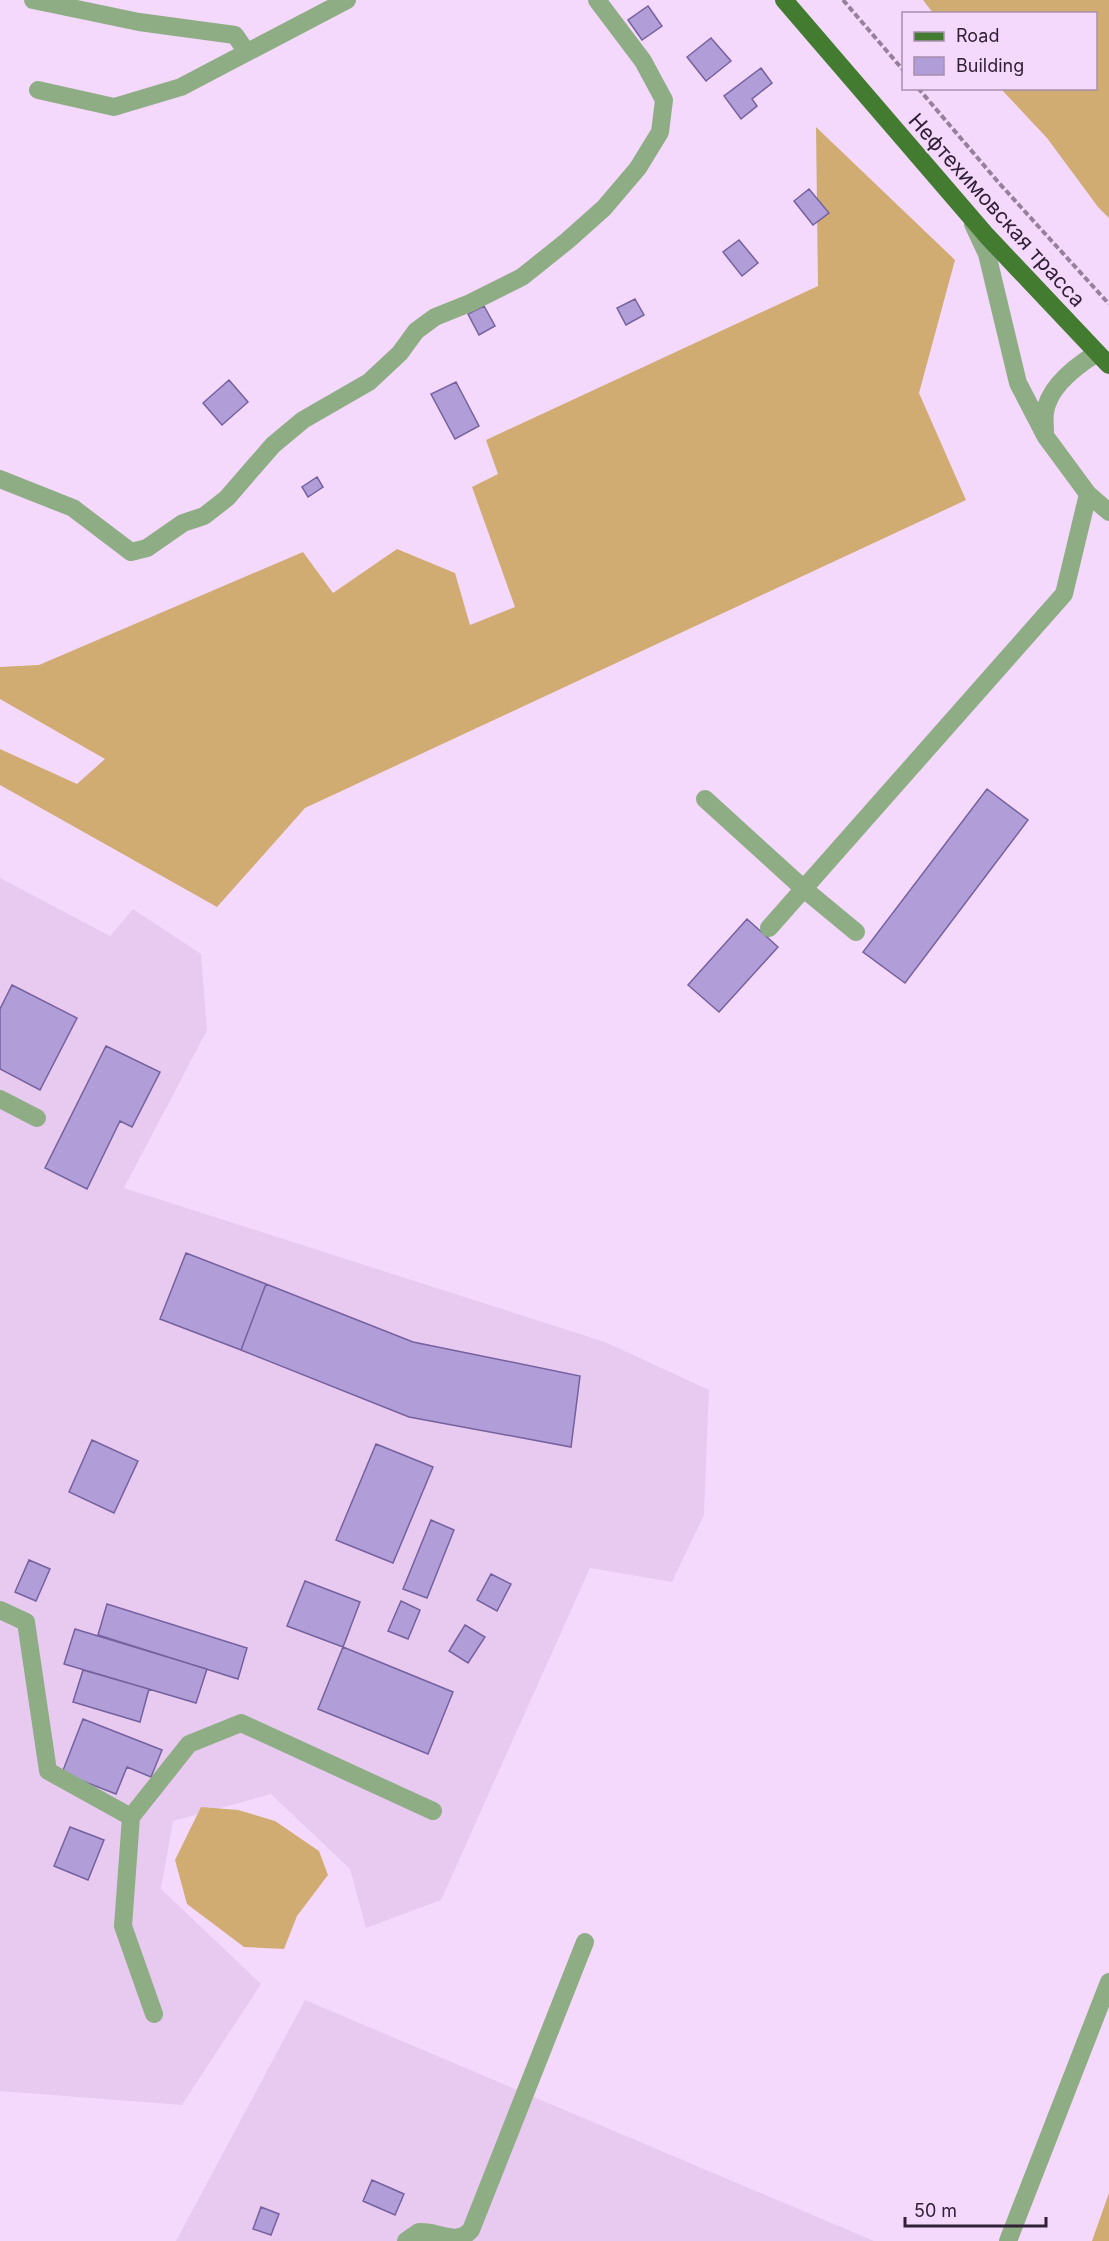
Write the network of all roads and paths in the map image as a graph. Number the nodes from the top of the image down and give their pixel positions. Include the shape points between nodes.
1 (33, 0) edge
2 (347, 0) edge
3 (597, 0) edge
4 (784, 0) edge
5 (843, 0) edge
6 (246, 51) junction
7 (902, 70) edge
8 (38, 90) dead end
9 (920, 90) edge
10 (966, 211) junction
11 (1109, 304) edge
12 (1103, 359) edge
13 (1046, 437) junction
14 (0, 479) edge
15 (1088, 494) junction
16 (1109, 512) edge
17 (705, 799) dead end
18 (804, 889) junction
19 (769, 928) dead end
20 (856, 932) dead end
21 (0, 1099) edge
22 (37, 1118) dead end
23 (0, 1610) edge
24 (433, 1811) dead end
25 (131, 1817) junction
26 (585, 1942) dead end
27 (1109, 1982) edge
28 (154, 2014) dead end
29 (406, 2241) edge
30 (459, 2241) edge
31 (1008, 2241) edge

1 - 6 street via 139,22 236,35
2 - 6 street
3 - 14 street via 644,61 664,100 660,132 638,168 604,208 522,277 435,317 416,331 400,353 369,382 303,420 273,445 227,498 204,516 183,523 147,548 131,552 73,508
4 - 10 main road, Нефтехимовская трасса
5 - 7 path
6 - 8 street via 181,87 114,107
9 - 11 path
10 - 12 main road, Нефтехимовская трасса
10 - 13 street via 987,254 1018,383
12 - 13 street via 1075,366 1057,386 1045,411
13 - 15 street
15 - 16 street
15 - 18 street via 1064,594
17 - 18 street
18 - 19 street
18 - 20 street
21 - 22 street
23 - 25 street via 26,1622 48,1771
24 - 25 street via 241,1723 189,1744
25 - 28 street via 123,1926
26 - 30 street via 471,2230
27 - 31 street
29 - 30 street via 419,2232

